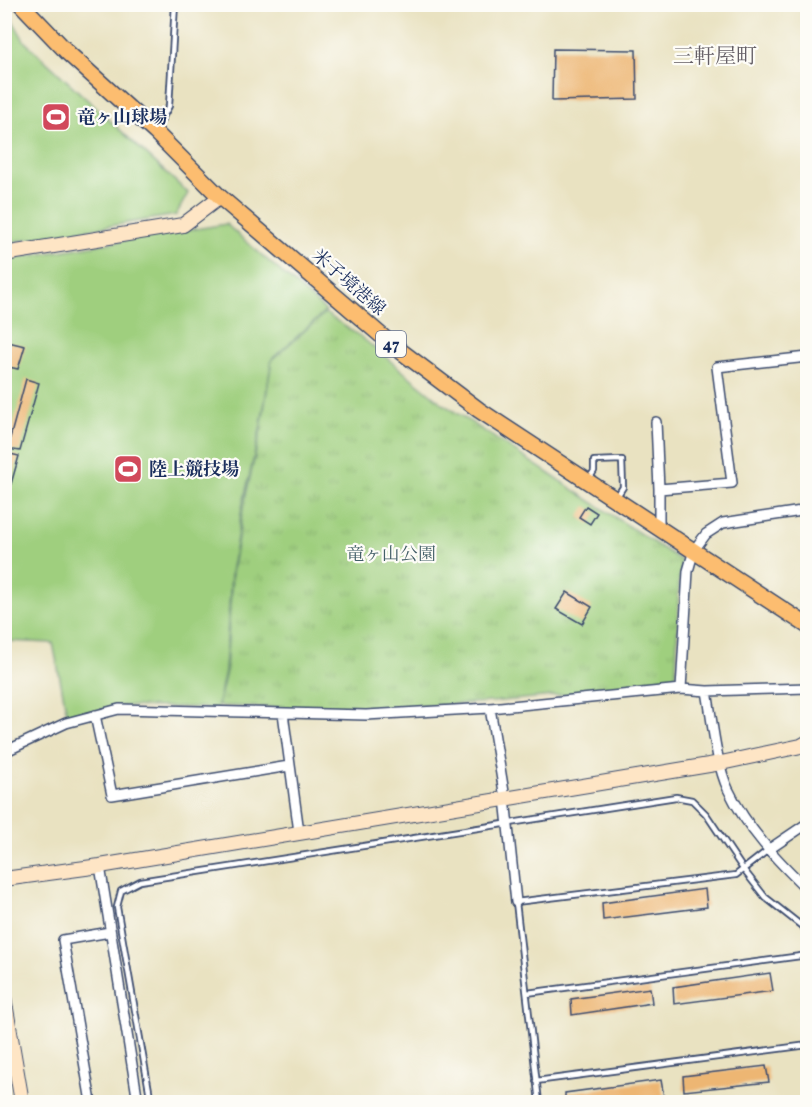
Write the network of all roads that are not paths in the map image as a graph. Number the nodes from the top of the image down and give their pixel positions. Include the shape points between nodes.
1 (21, 4) edge
2 (175, 4) edge
3 (155, 132) junction
4 (220, 197) junction
5 (4, 254) edge
6 (807, 357) edge
7 (656, 422) dead end
8 (587, 481) junction
9 (659, 489) junction
10 (616, 499) junction
11 (807, 510) edge
12 (659, 527) junction
13 (694, 550) junction
14 (807, 626) edge
15 (807, 688) edge
16 (681, 689) junction
17 (707, 691) junction
18 (490, 708) junction
19 (283, 713) junction
20 (95, 715) junction
21 (807, 742) edge
22 (4, 752) edge
23 (721, 763) junction
24 (290, 766) junction
25 (505, 798) junction
26 (508, 823) junction
27 (807, 823) edge
28 (299, 832) junction
29 (768, 850) junction
30 (100, 866) junction
31 (743, 869) junction
32 (4, 879) edge
33 (807, 890) edge
34 (516, 902) junction
35 (110, 932) junction
36 (807, 932) edge
37 (807, 955) edge
38 (526, 993) junction
39 (4, 998) edge
40 (807, 1045) edge
41 (536, 1081) junction
42 (22, 1102) edge
43 (91, 1102) edge
44 (138, 1102) edge
45 (151, 1102) edge
46 (539, 1102) edge

1 - 3 main road, 米子境港線 / 47 via 69,54
2 - 3 lane via 169,106
3 - 4 main road, 米子境港線 / 47
4 - 5 street via 183,225
4 - 8 main road, 米子境港線 / 47 via 390,343 479,410
6 - 9 street via 717,367 732,483
7 - 9 street
8 - 10 main road, 米子境港線 / 47
8 - 10 lane via 594,471 594,461 622,460 623,487
9 - 12 street
10 - 12 main road, 米子境港線 / 47
11 - 13 street via 723,523 706,534
12 - 13 main road, 米子境港線 / 47
13 - 14 main road, 米子境港線 / 47
13 - 16 street via 688,571
15 - 17 street
16 - 17 street
16 - 18 street
17 - 23 street
18 - 19 street via 366,715
18 - 25 street
19 - 20 street via 119,709
19 - 24 street
20 - 22 street via 66,723
20 - 24 street via 112,795
21 - 23 street
23 - 25 street
23 - 29 street via 728,789
24 - 28 street
25 - 26 street
25 - 28 street
26 - 31 lane via 676,797 692,801 706,814
26 - 34 street
26 - 45 lane via 140,881 121,891 117,907
27 - 29 street
28 - 30 street
29 - 31 lane
29 - 33 street
30 - 32 street
30 - 35 street
31 - 34 lane via 736,875
31 - 36 lane via 765,897
34 - 38 lane
35 - 43 street via 63,940
35 - 44 street
37 - 38 lane
38 - 41 lane
39 - 42 street
40 - 41 lane
41 - 46 lane

